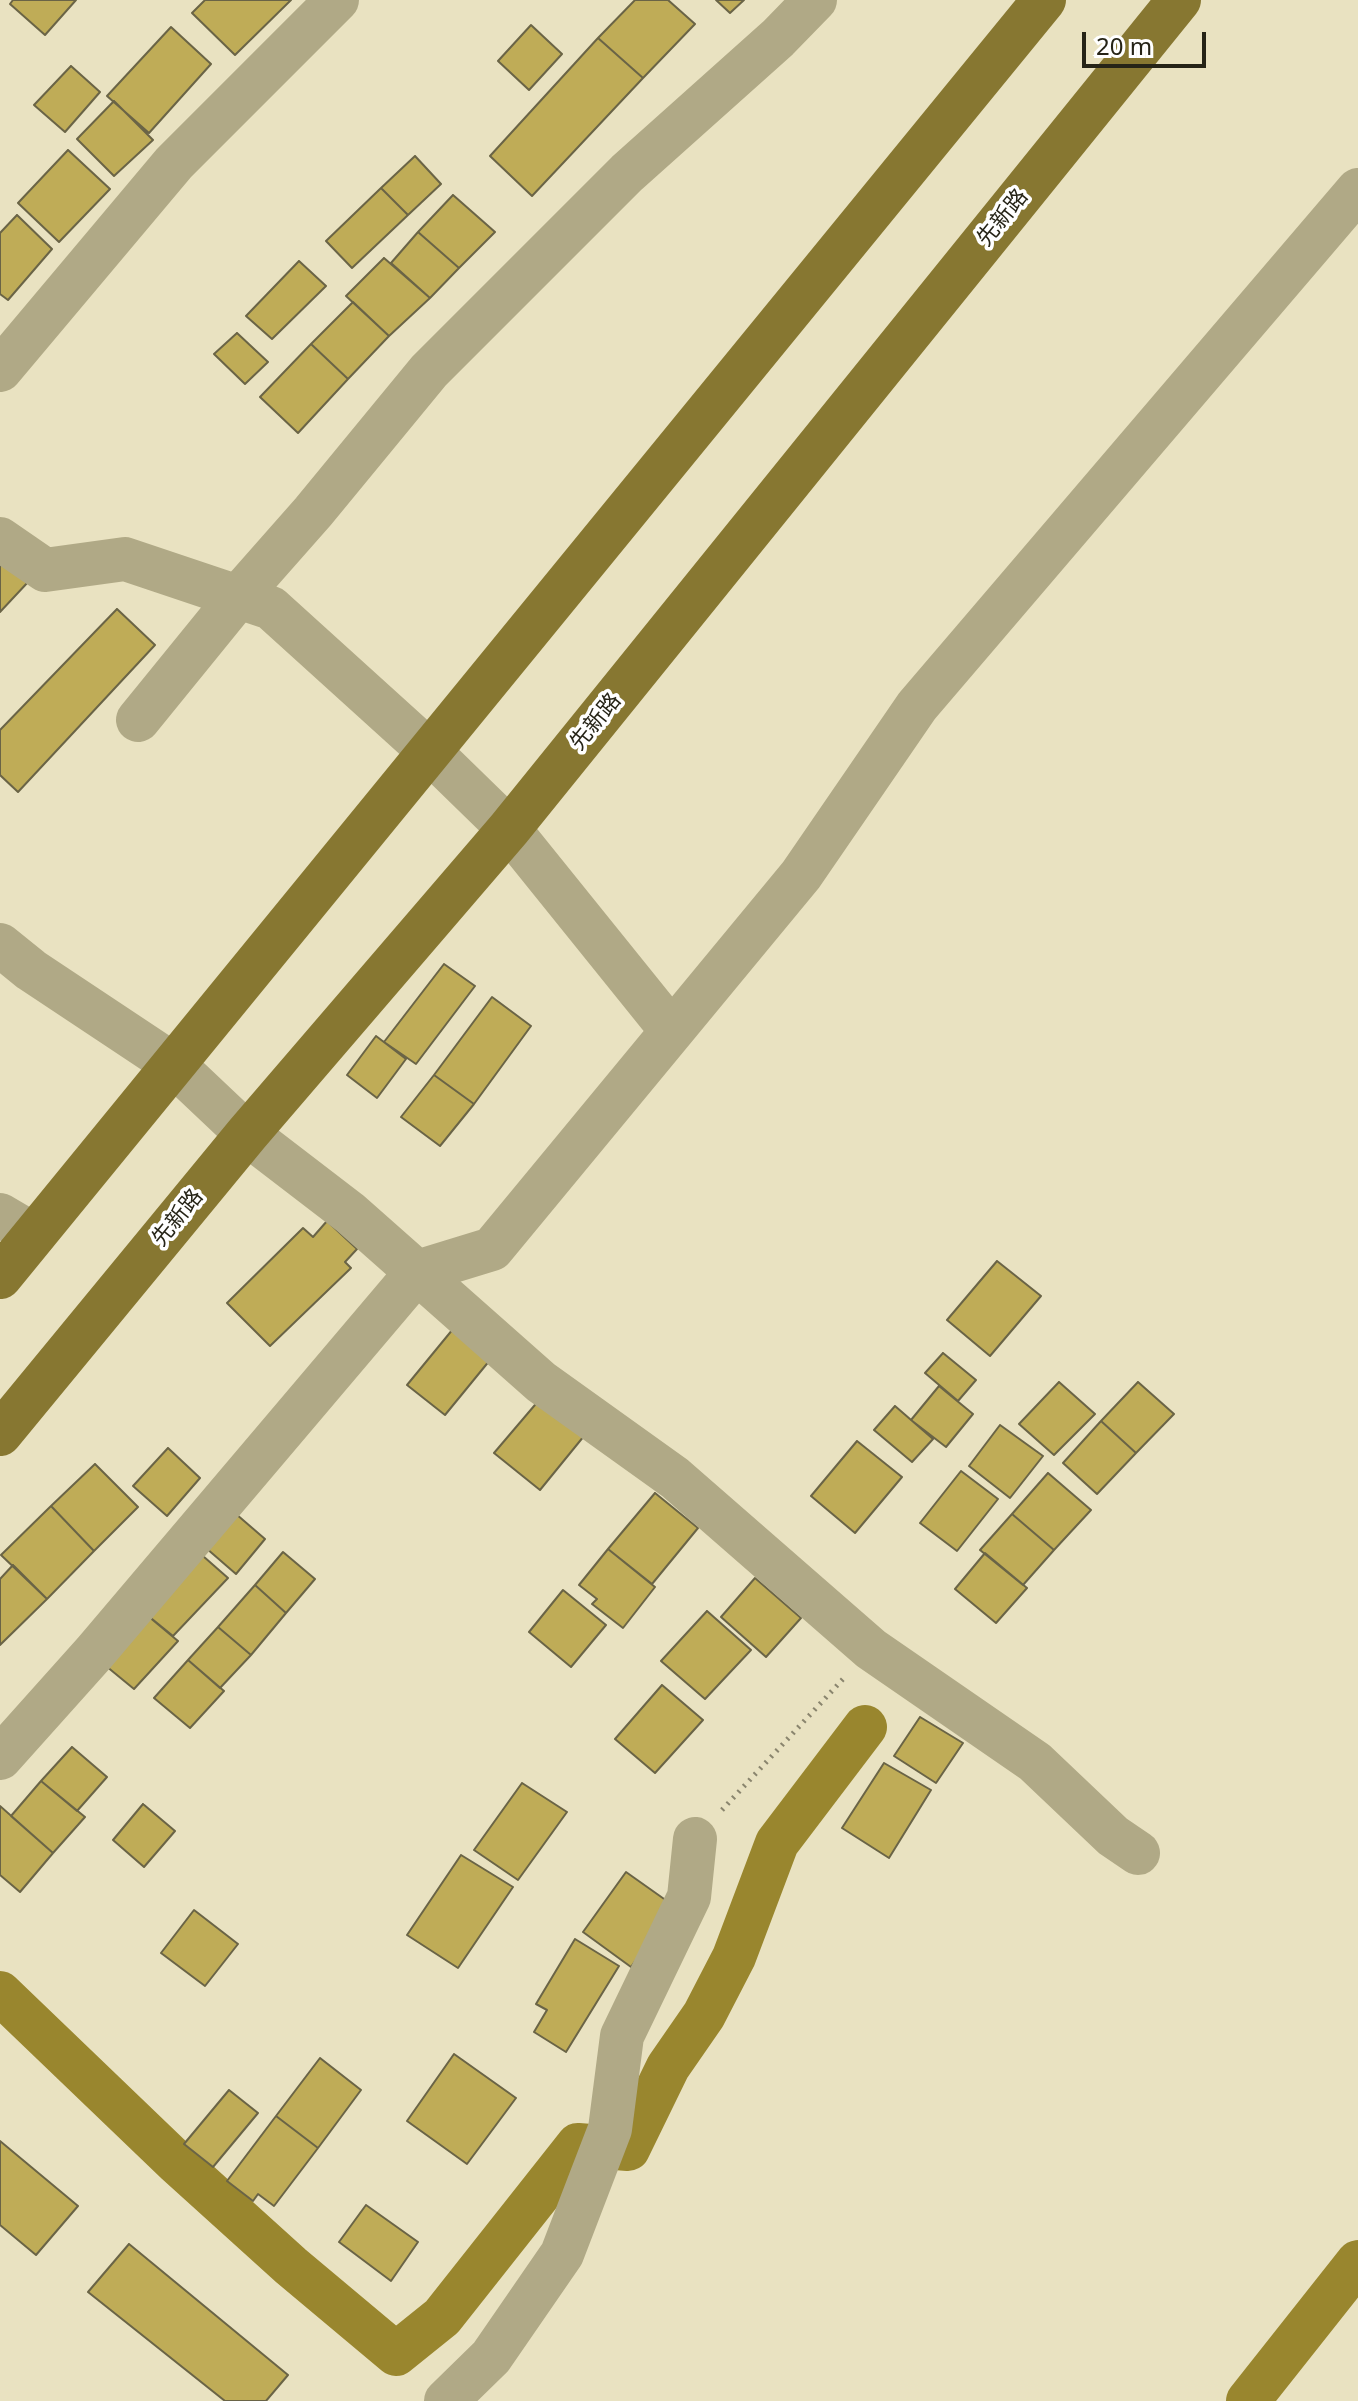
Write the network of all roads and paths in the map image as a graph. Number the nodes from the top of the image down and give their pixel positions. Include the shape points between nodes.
1 (337, 0) edge
2 (815, 0) edge
3 (1044, 0) edge
4 (1179, 0) edge
5 (1358, 190) edge
6 (0, 370) edge
7 (0, 539) edge
8 (238, 597) junction
9 (138, 720) dead end
10 (430, 752) junction
11 (509, 829) junction
12 (0, 945) edge
13 (671, 1030) junction
14 (174, 1065) junction
15 (247, 1134) junction
16 (17, 1225) edge
17 (417, 1272) junction
18 (0, 1277) edge
19 (0, 1434) edge
20 (871, 1649) junction
21 (0, 1758) edge
22 (695, 1839) joint
23 (1138, 1853) dead end
24 (446, 2401) edge

1 - 6 lane via 174,163
2 - 8 lane via 627,173 429,371
3 - 10 main road
4 - 11 main road, 先新路
5 - 13 lane via 917,706 801,875
7 - 8 lane via 45,570 125,559
8 - 9 lane
8 - 10 lane via 271,608
10 - 11 lane
10 - 14 main road
11 - 13 lane
11 - 15 main road, 先新路
12 - 14 lane
13 - 17 lane via 492,1249
14 - 15 lane
14 - 16 main road
15 - 17 lane
15 - 19 main road, 先新路
16 - 18 main road
17 - 20 lane via 541,1382 675,1478
17 - 21 lane
20 - 22 path
20 - 23 lane via 1035,1762
22 - 24 lane via 689,1897 622,2036 604,2146 562,2254 491,2357

